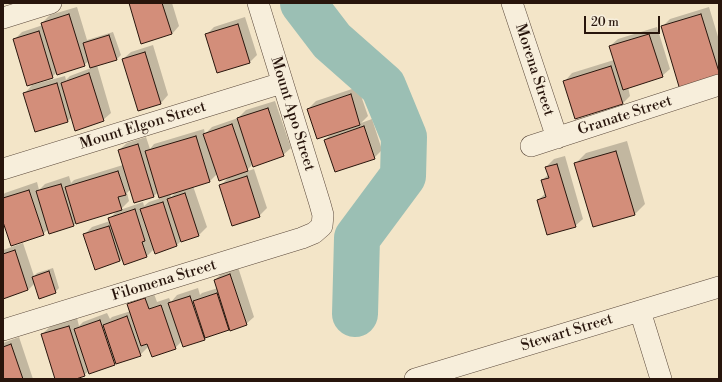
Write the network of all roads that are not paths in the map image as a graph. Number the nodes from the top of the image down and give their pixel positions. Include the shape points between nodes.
1 (51, 3) edge
2 (258, 3) edge
3 (512, 3) edge
4 (3, 18) edge
5 (282, 83) junction
6 (719, 85) edge
7 (557, 138) junction
8 (530, 146) dead end
9 (3, 169) edge
10 (322, 226) joint
11 (719, 288) edge
12 (640, 311) junction
13 (3, 330) edge
14 (456, 373) edge
15 (415, 379) edge
16 (661, 379) edge

1 - 4 street
2 - 5 street, Mount Apo Street
3 - 7 street, Morena Street
5 - 9 street, Mount Elgon Street
5 - 10 street, Mount Apo Street via 320,204
6 - 7 street, Granate Street
7 - 8 street, Granate Street
10 - 13 street, Filomena Street via 302,238
11 - 12 street, Stewart Street
12 - 14 street, Stewart Street
12 - 16 street
14 - 15 street, Stewart Street

